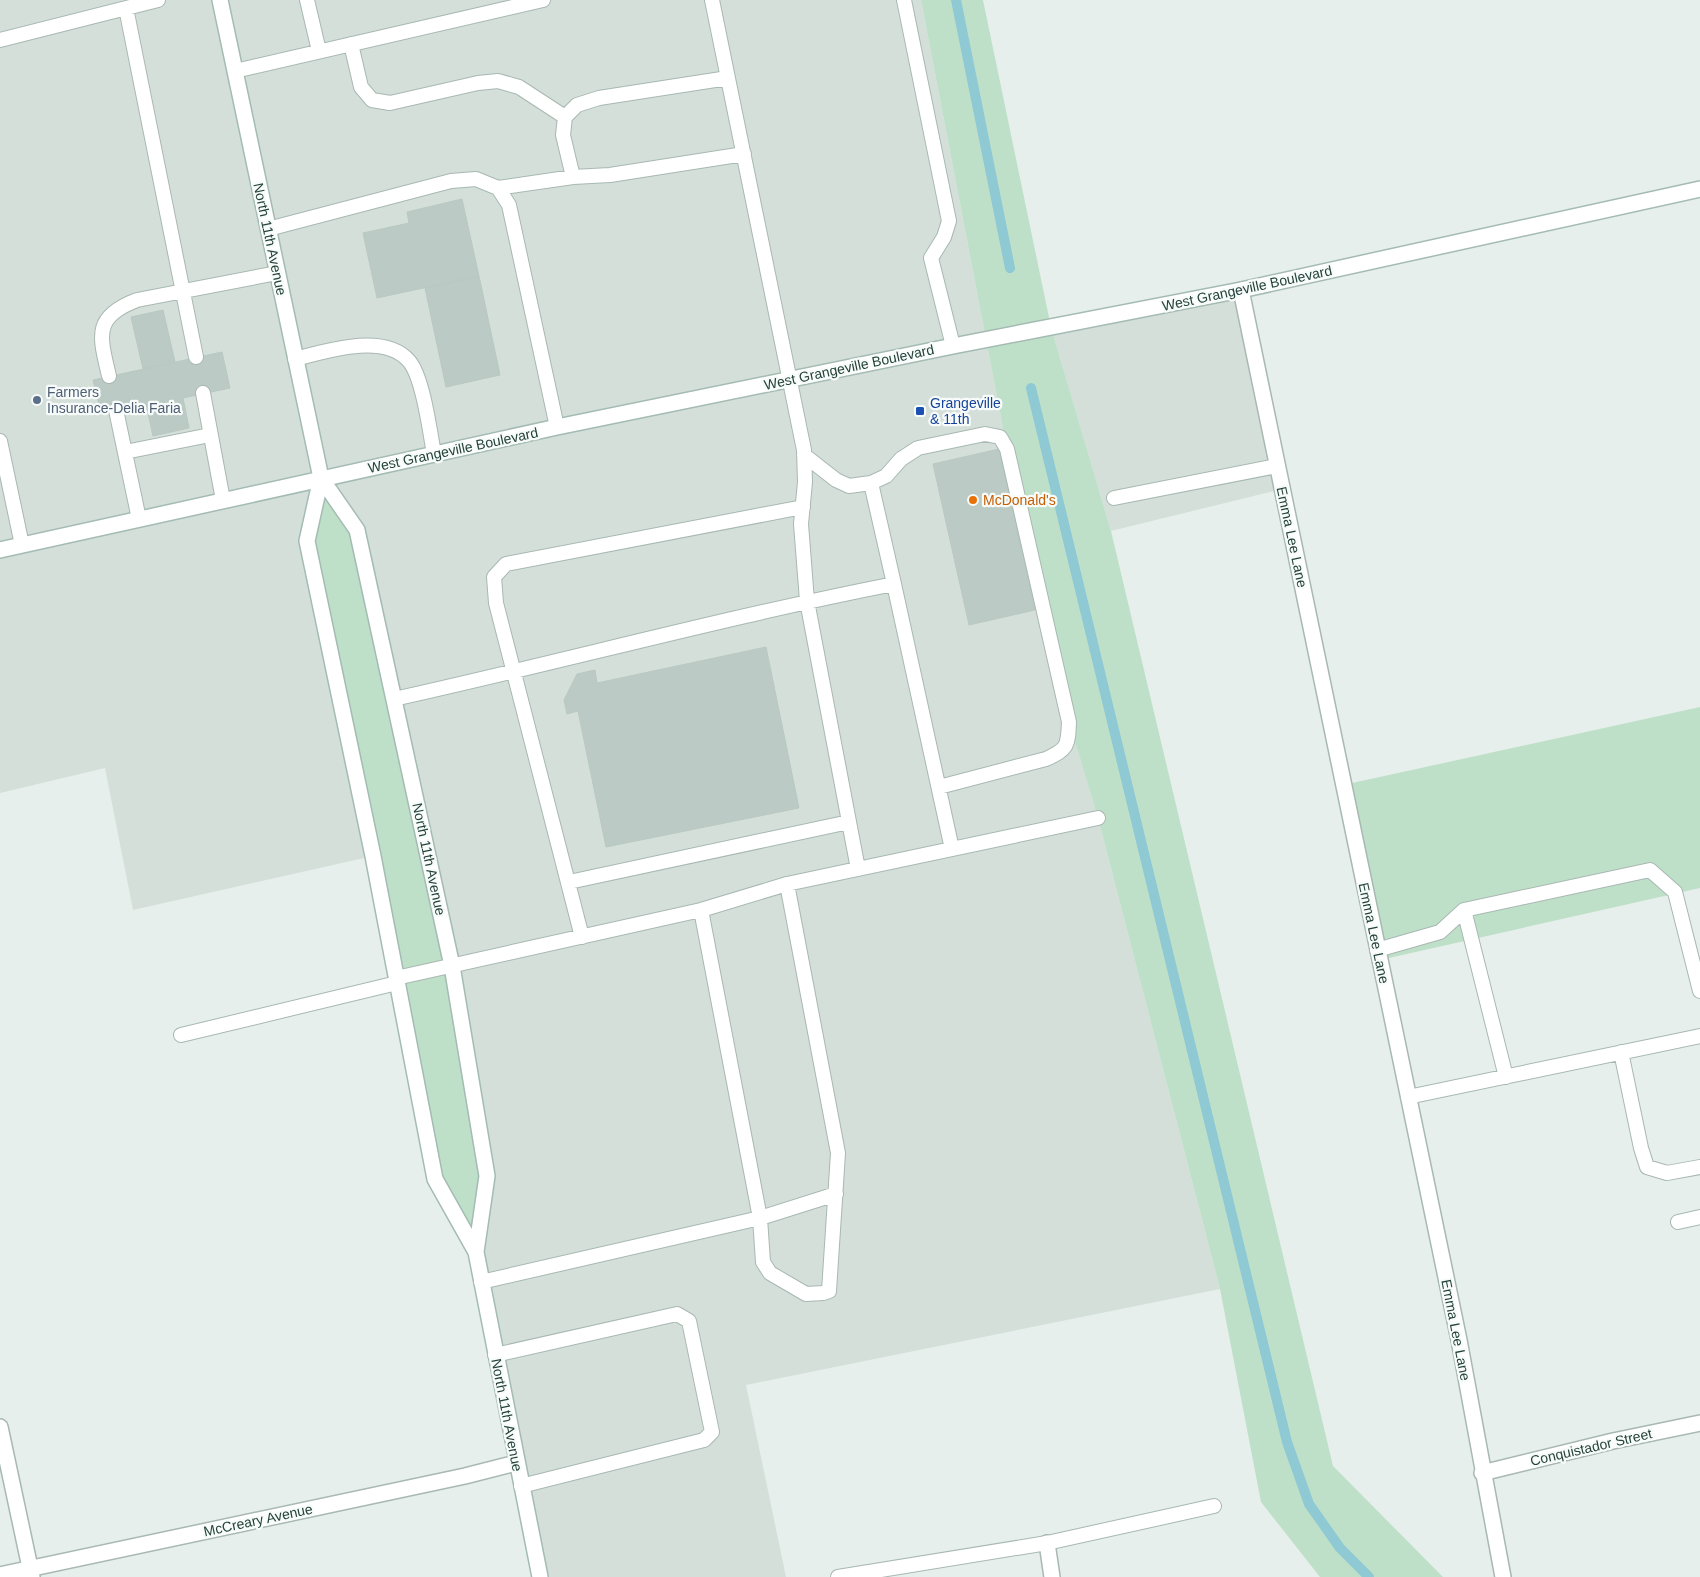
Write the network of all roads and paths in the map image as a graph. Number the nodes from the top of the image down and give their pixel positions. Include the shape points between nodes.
1 (158, 0) edge
2 (220, 0) edge
3 (307, 0) edge
4 (543, 0) edge
5 (712, 0) edge
6 (904, 0) edge
7 (126, 8) junction
8 (0, 40) edge
9 (351, 44) junction
10 (319, 51) junction
11 (235, 71) junction
12 (728, 78) junction
13 (565, 117) junction
14 (744, 154) junction
15 (573, 177) junction
16 (498, 188) junction
17 (1700, 189) edge
18 (268, 229) junction
19 (277, 273) junction
20 (1241, 290) junction
21 (183, 291) junction
22 (953, 346) junction
23 (196, 357) dead end
24 (295, 359) junction
25 (108, 376) dead end
26 (790, 379) junction
27 (203, 393) dead end
28 (116, 410) dead end
29 (557, 427) junction
30 (210, 435) junction
31 (0, 441) edge
32 (124, 452) junction
33 (434, 454) junction
34 (804, 455) junction
35 (1277, 466) junction
36 (321, 478) junction
37 (871, 483) junction
38 (1114, 498) dead end
39 (223, 500) junction
40 (803, 507) junction
41 (139, 519) junction
42 (22, 545) junction
43 (0, 550) edge
44 (894, 584) junction
45 (807, 601) junction
46 (515, 673) junction
47 (394, 699) junction
48 (939, 786) junction
49 (1098, 818) dead end
50 (849, 822) junction
51 (952, 850) junction
52 (858, 869) junction
53 (568, 882) junction
54 (788, 884) junction
55 (701, 910) junction
56 (1464, 910) junction
57 (582, 937) junction
58 (1378, 950) junction
59 (452, 966) junction
60 (397, 981) junction
61 (1700, 991) edge
62 (181, 1035) dead end
63 (1700, 1036) edge
64 (1621, 1052) junction
65 (1506, 1077) junction
66 (1408, 1097) junction
67 (1700, 1168) edge
68 (836, 1194) junction
69 (1700, 1217) edge
70 (760, 1218) junction
71 (1678, 1222) dead end
72 (476, 1252) junction
73 (481, 1282) junction
74 (495, 1355) junction
75 (1700, 1423) edge
76 (0, 1427) edge
77 (516, 1464) junction
78 (1482, 1473) junction
79 (521, 1486) junction
80 (1214, 1506) dead end
81 (1047, 1543) junction
82 (31, 1573) edge
83 (0, 1575) edge
84 (540, 1577) edge
85 (838, 1577) edge
86 (1052, 1577) edge
87 (1503, 1577) edge

1 - 7 lane
2 - 11 main road, North 11th Avenue
3 - 10 lane
4 - 9 lane
5 - 12 lane
6 - 22 lane via 949,221 944,238 931,258
7 - 8 lane
7 - 21 lane
9 - 10 lane
9 - 13 lane via 361,87 372,100 390,104 498,80 519,87
10 - 11 lane
11 - 18 main road, North 11th Avenue
12 - 13 lane via 599,98 577,105
12 - 14 lane
13 - 15 lane via 563,135
14 - 15 lane
14 - 26 lane
15 - 16 lane
16 - 18 lane via 476,179 451,181
16 - 29 lane via 509,205
17 - 20 main road, West Grangeville Boulevard
18 - 19 main road, North 11th Avenue
19 - 21 lane
19 - 24 main road, North 11th Avenue
20 - 22 main road, West Grangeville Boulevard
20 - 35 main road, Emma Lee Lane
21 - 23 lane
21 - 25 lane via 137,300 120,306 107,317 101,333
22 - 26 main road, West Grangeville Boulevard
24 - 33 lane via 342,347 366,346 400,353 411,362 418,380
24 - 36 main road, North 11th Avenue
26 - 29 main road, West Grangeville Boulevard
26 - 34 lane
27 - 30 lane
28 - 32 lane
29 - 33 main road, West Grangeville Boulevard
30 - 32 lane
30 - 39 lane
31 - 42 lane
32 - 41 lane
33 - 36 main road, West Grangeville Boulevard
34 - 37 lane via 849,486
34 - 40 lane
35 - 38 lane
35 - 58 main road, Emma Lee Lane
36 - 39 main road, West Grangeville Boulevard
36 - 47 main road, North 11th Avenue via 357,530
36 - 60 main road, North 11th Avenue via 307,541
37 - 44 lane
37 - 48 lane via 886,476 901,459 918,448 985,434 1000,437 1007,449 1069,722 1068,741 1062,752
39 - 41 main road, West Grangeville Boulevard
40 - 45 lane via 801,524
40 - 46 lane via 506,564 494,577 496,603
41 - 42 main road, West Grangeville Boulevard
42 - 43 main road, West Grangeville Boulevard
44 - 45 lane
44 - 48 lane
45 - 46 lane
45 - 50 lane
46 - 47 lane
46 - 53 lane
47 - 59 main road, North 11th Avenue
48 - 51 lane
49 - 51 lane
50 - 52 lane
50 - 53 lane
51 - 52 lane
52 - 54 lane
53 - 57 lane
54 - 55 lane
54 - 68 lane via 838,1153
55 - 57 lane
55 - 70 lane
56 - 58 lane via 1440,932
56 - 61 lane via 1650,870 1675,892
56 - 65 lane
57 - 59 lane
58 - 66 main road, Emma Lee Lane
59 - 60 lane
59 - 72 main road, North 11th Avenue via 487,1176
60 - 62 lane
60 - 72 main road, North 11th Avenue via 435,1179
63 - 64 lane
64 - 65 lane
64 - 67 lane via 1647,1167 1667,1173
65 - 66 lane
66 - 78 main road, Emma Lee Lane via 1459,1340
68 - 70 lane
68 - 70 lane via 829,1291 823,1293 806,1294 770,1273 763,1262
69 - 71 lane
70 - 73 lane
72 - 73 main road, North 11th Avenue
73 - 74 main road, North 11th Avenue
74 - 77 main road, North 11th Avenue
74 - 79 lane via 677,1314 690,1321 712,1432 704,1440
75 - 78 main road, Conquistador Street
76 - 82 main road
77 - 79 main road, North 11th Avenue
77 - 82 main road, McCreary Avenue
78 - 87 main road, Emma Lee Lane
79 - 84 main road, North 11th Avenue
80 - 81 lane
81 - 85 lane
81 - 86 main road
82 - 83 main road, McCreary Avenue

